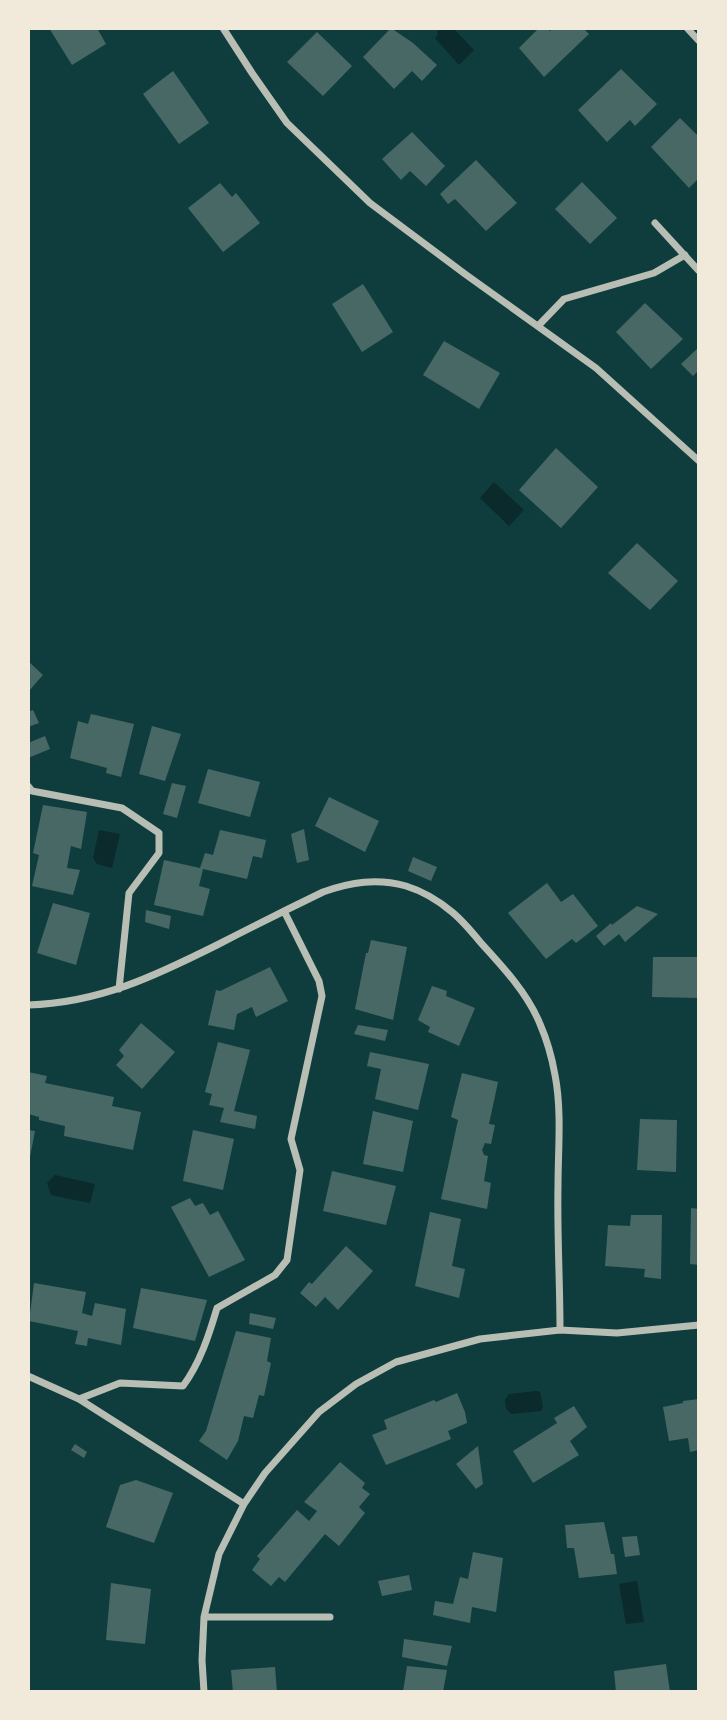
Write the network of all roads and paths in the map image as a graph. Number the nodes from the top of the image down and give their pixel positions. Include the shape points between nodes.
1 (687, 28) edge
2 (225, 29) edge
3 (699, 41) edge
4 (655, 223) dead end
5 (685, 255) junction
6 (699, 271) edge
7 (538, 326) junction
8 (699, 461) edge
9 (28, 786) edge
10 (285, 911) junction
11 (119, 989) junction
12 (28, 1005) edge
13 (699, 1325) edge
14 (560, 1330) junction
15 (28, 1376) edge
16 (79, 1399) junction
17 (244, 1504) junction
18 (204, 1617) junction
19 (330, 1617) dead end
20 (204, 1692) edge

1 - 3 street
2 - 7 street via 287,123 370,203
4 - 5 street
5 - 6 street
5 - 7 street via 654,273 564,299
7 - 8 street via 596,368
9 - 11 street via 32,791 122,808 159,834 159,853 129,893
10 - 11 street
10 - 14 street via 345,884 367,881 408,887 452,912 528,1002 544,1034 558,1094
10 - 16 street via 322,996 291,1139 300,1170 287,1260 275,1275 217,1308 183,1386 120,1383
11 - 12 street
13 - 14 street via 617,1333
14 - 17 street via 480,1339 396,1362 356,1384 319,1412
15 - 16 street
16 - 17 street
17 - 18 street via 219,1554
18 - 19 street
18 - 20 street

